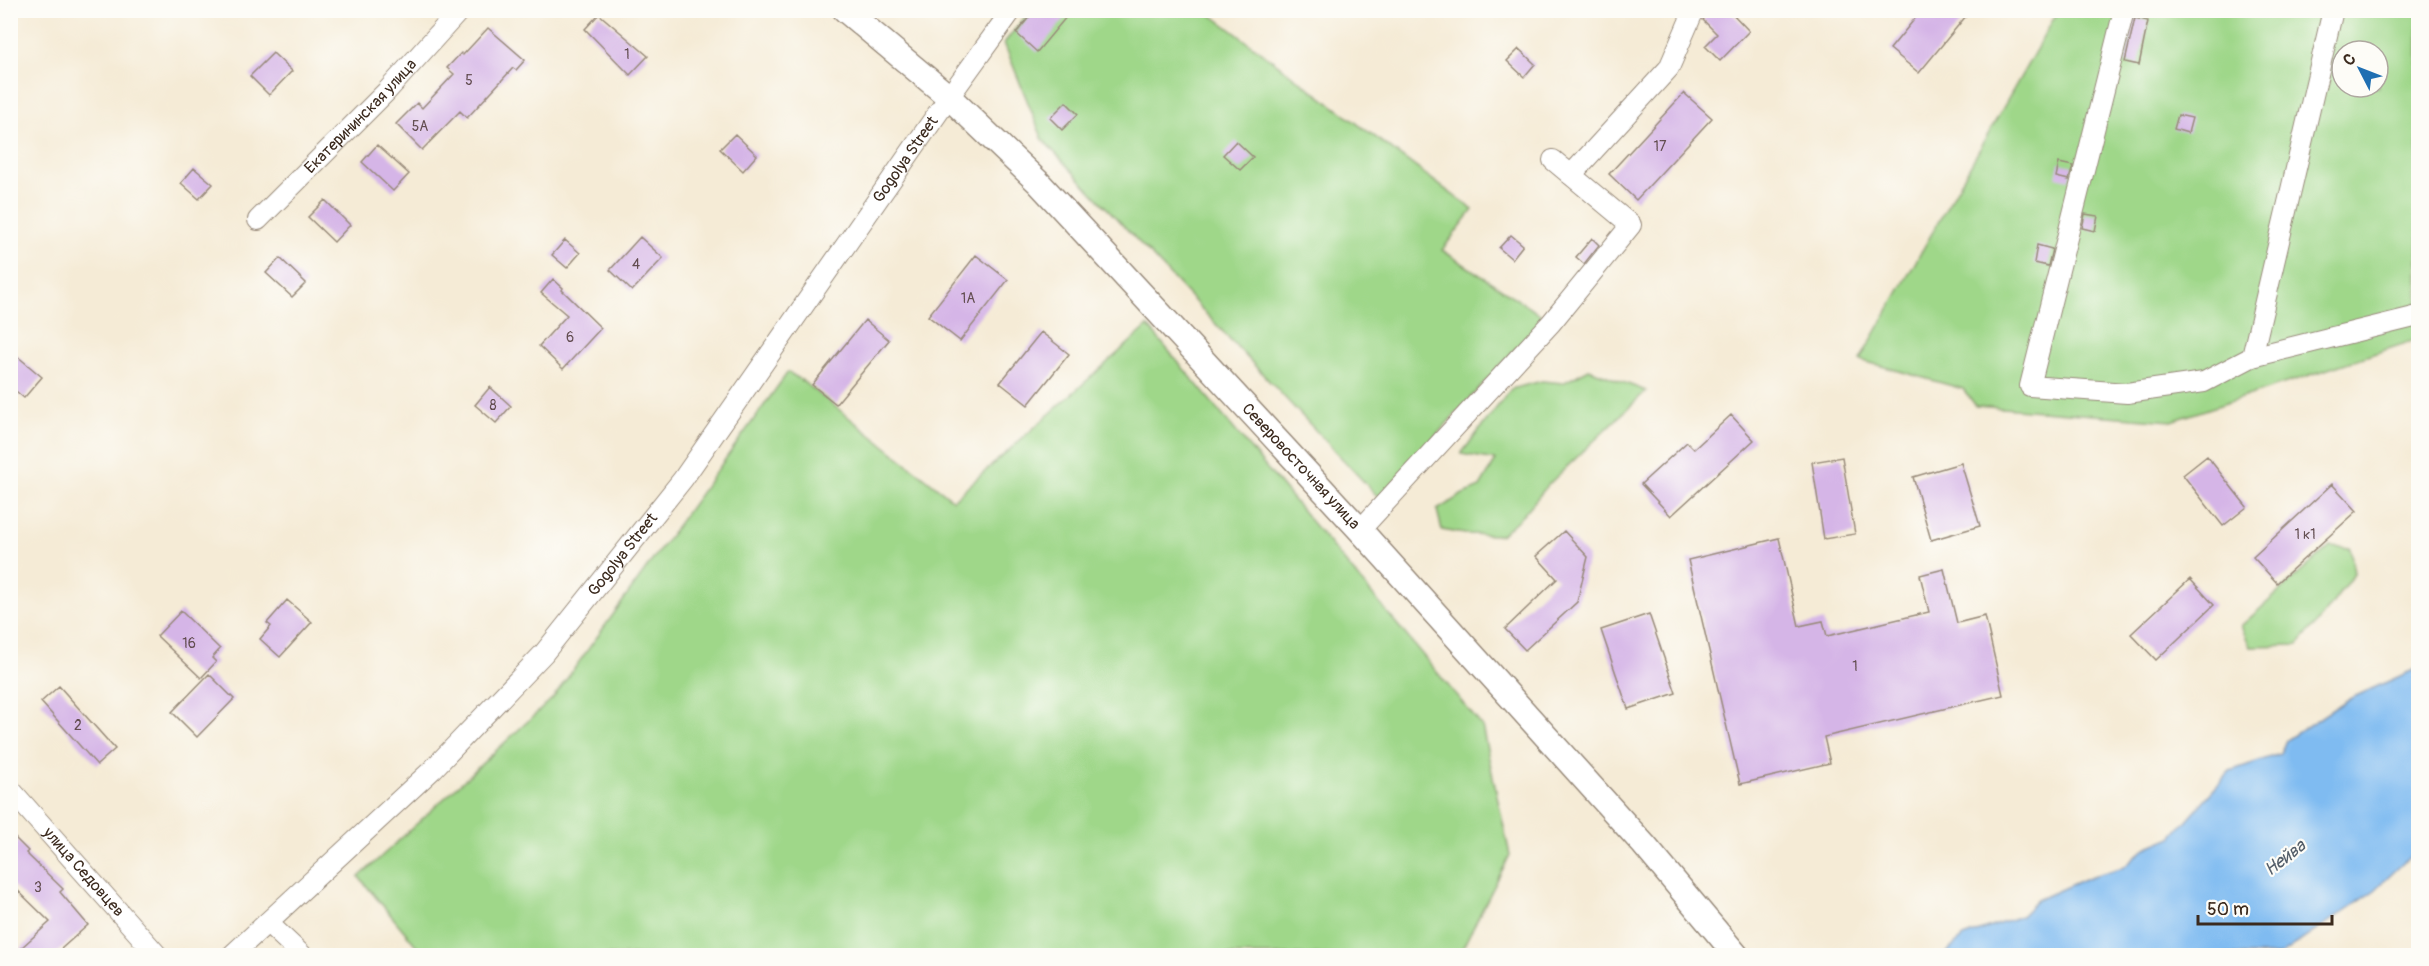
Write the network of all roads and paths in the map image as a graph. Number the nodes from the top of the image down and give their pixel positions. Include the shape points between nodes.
1 (460, 10) edge
2 (844, 10) edge
3 (1012, 10) edge
4 (1694, 10) edge
5 (2124, 10) edge
6 (2333, 10) edge
7 (949, 97) junction
8 (1553, 160) dead end
9 (1571, 175) junction
10 (258, 220) dead end
11 (2418, 316) edge
12 (2252, 357) junction
13 (1360, 530) junction
14 (10, 789) edge
15 (268, 922) junction
16 (158, 956) edge
17 (231, 956) edge
18 (303, 956) edge
19 (1737, 956) edge

1 - 10 street, Екатерининская улица via 386,92
2 - 7 main road, Северовосточная улица
3 - 7 street, Gogolya Street
4 - 9 street via 1670,68
5 - 12 street via 2030,386 2127,393 2204,382
6 - 12 street
7 - 13 main road, Северовосточная улица via 1038,182
7 - 15 street, Gogolya Street via 683,479 544,653 433,769
8 - 9 street
9 - 13 street via 1631,225 1551,323
11 - 12 street
13 - 19 main road, Северовосточная улица via 1644,845
14 - 16 street, улица Седовцев
15 - 17 street, Gogolya Street
15 - 18 street

